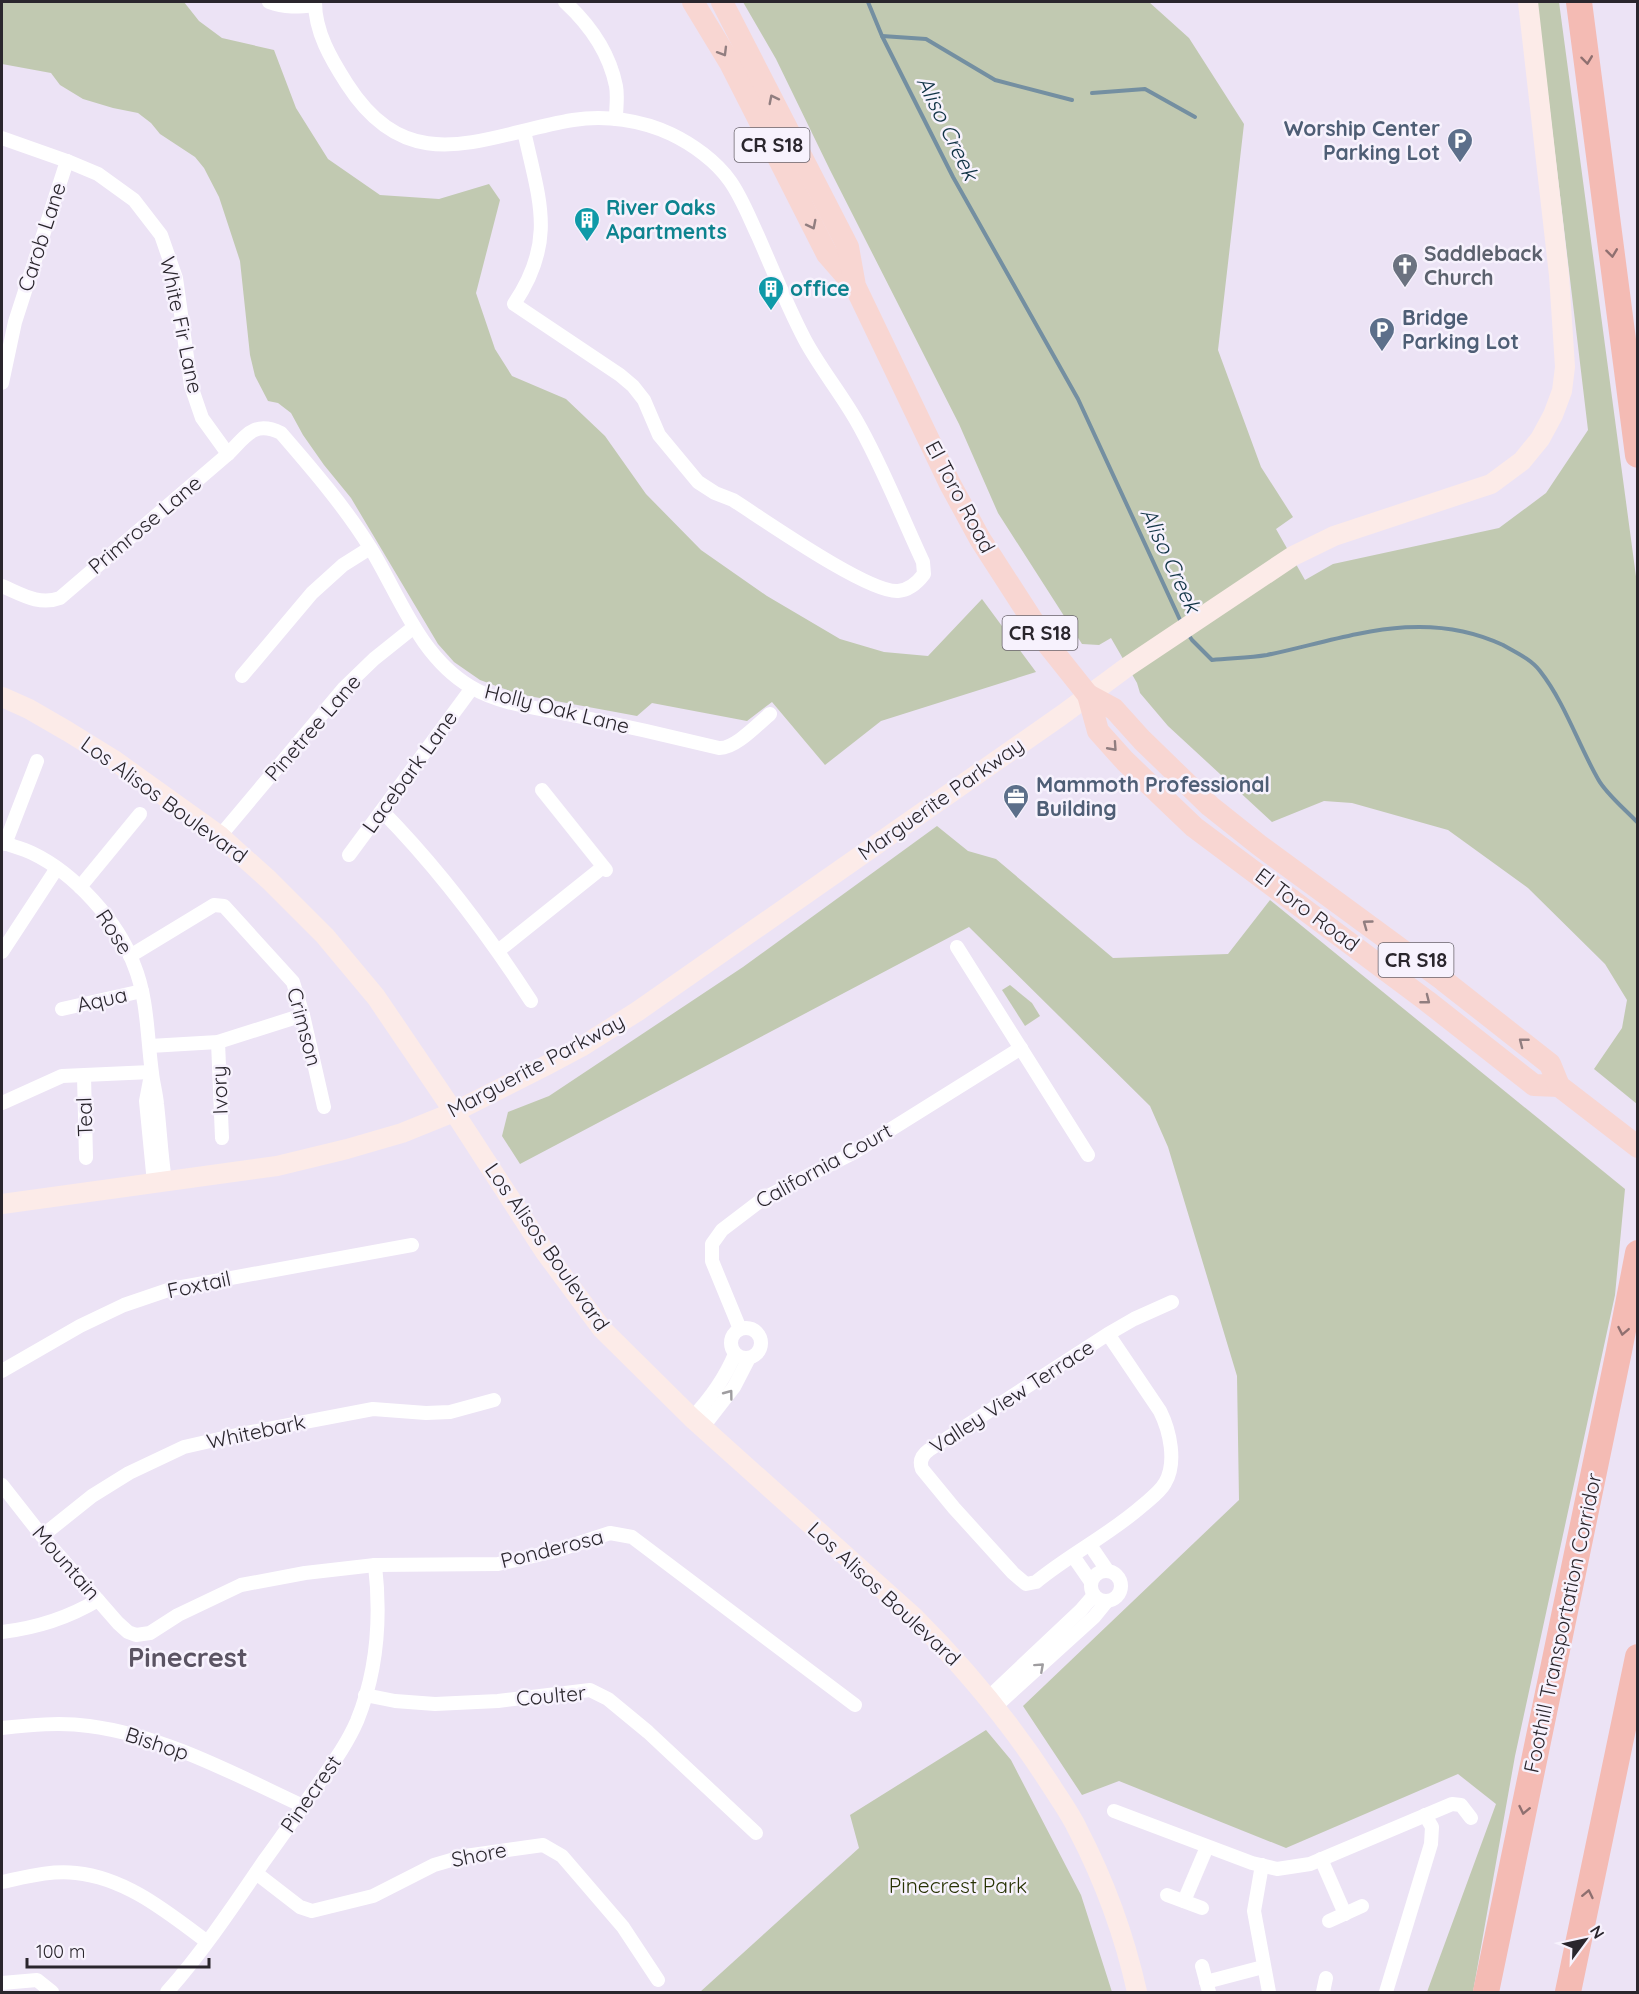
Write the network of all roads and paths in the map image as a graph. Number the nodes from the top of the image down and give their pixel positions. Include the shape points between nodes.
1 (269, 2) edge
2 (565, 2) edge
3 (693, 2) edge
4 (722, 2) edge
5 (1528, 2) edge
6 (1579, 2) edge
7 (315, 3) edge
8 (616, 119) junction
9 (524, 131) junction
10 (2, 138) edge
11 (67, 160) junction
12 (855, 286) junction
13 (2, 383) edge
14 (281, 434) joint
15 (228, 454) junction
16 (1638, 455) edge
17 (370, 548) junction
18 (2, 586) edge
19 (414, 627) junction
20 (242, 676) dead end
21 (472, 688) junction
22 (1088, 695) junction
23 (2, 697) edge
24 (770, 714) dead end
25 (37, 761) dead end
26 (542, 790) dead end
27 (382, 811) junction
28 (140, 814) dead end
29 (220, 836) junction
30 (3, 843) edge
31 (348, 855) dead end
32 (57, 868) junction
33 (80, 887) junction
34 (957, 947) dead end
35 (498, 951) junction
36 (2, 952) edge
37 (130, 956) junction
38 (142, 991) junction
39 (531, 1001) dead end
40 (62, 1009) dead end
41 (303, 1015) junction
42 (218, 1042) junction
43 (150, 1046) junction
44 (1021, 1048) junction
45 (151, 1072) junction
46 (84, 1076) junction
47 (2, 1103) edge
48 (324, 1107) dead end
49 (454, 1112) junction
50 (222, 1138) dead end
51 (1638, 1147) edge
52 (1088, 1155) dead end
53 (86, 1158) dead end
54 (160, 1182) junction
55 (2, 1204) edge
56 (412, 1245) dead end
57 (1638, 1253) edge
58 (1172, 1302) dead end
59 (740, 1329) junction
60 (1108, 1334) junction
61 (735, 1354) junction
62 (749, 1358) junction
63 (2, 1371) edge
64 (494, 1400) dead end
65 (698, 1422) junction
66 (2, 1485) edge
67 (42, 1536) junction
68 (1090, 1545) junction
69 (1073, 1556) junction
70 (375, 1565) junction
71 (1107, 1570) junction
72 (1092, 1588) junction
73 (98, 1600) junction
74 (1107, 1601) junction
75 (2, 1632) edge
76 (136, 1635) joint
77 (1638, 1657) edge
78 (365, 1695) junction
79 (992, 1701) junction
80 (855, 1705) dead end
81 (2, 1728) edge
82 (303, 1806) junction
83 (1114, 1811) dead end
84 (1425, 1815) junction
85 (1471, 1818) dead end
86 (756, 1833) dead end
87 (1208, 1846) junction
88 (1321, 1859) junction
89 (1262, 1865) junction
90 (256, 1873) junction
91 (2, 1882) edge
92 (1167, 1895) dead end
93 (1184, 1901) junction
94 (1362, 1906) dead end
95 (1202, 1908) dead end
96 (1345, 1914) junction
97 (1329, 1921) dead end
98 (207, 1941) junction
99 (1202, 1966) dead end
100 (1263, 1967) junction
101 (1326, 1978) dead end
102 (658, 1980) dead end
103 (2, 1983) edge
104 (1207, 1987) edge
105 (52, 1992) edge
106 (167, 1992) edge
107 (1137, 1992) edge
108 (1269, 1992) edge
109 (1323, 1992) edge
110 (1386, 1992) edge
111 (1486, 1992) edge
112 (1568, 1992) edge

1 - 7 street via 297,8
2 - 8 street via 582,17 609,61 616,87
3 -> 12 main road, El Toro Road / CR S18 via 730,63 827,254
12 -> 4 main road, El Toro Road / CR S18 via 848,247
5 - 22 main road, Marguerite Parkway via 1565,367 1562,391 1540,439 1522,461 1491,484 1334,536 1293,556
6 -> 16 highway
7 - 9 street via 318,26 331,59 359,102 390,131 428,144 448,146
8 - 9 street via 573,120
8 - 9 street via 686,142 729,180 806,341 856,420 913,542 924,568 914,585 891,590 838,568 698,482 659,435 644,400 633,387 514,304 537,259 542,234 542,211
10 - 11 street, White Fir Lane
11 - 13 street, Carob Lane via 15,322
11 - 15 street, White Fir Lane via 98,174 134,200 161,235 176,278 191,386 202,418
12 - 22 main road, El Toro Road / CR S18 via 980,539 1049,646
14 - 15 street, Primrose Lane via 259,428
14 - 17 street, Holly Oak Lane via 331,491
15 - 18 street, Primrose Lane via 60,598 37,600
17 - 19 street, Holly Oak Lane
17 - 20 street via 343,565 312,593
19 - 21 street, Holly Oak Lane via 442,666
19 - 29 street, Pinetree Lane via 344,688
21 - 24 street, Holly Oak Lane via 503,700 719,748 733,745
21 - 27 street, Lacebark Lane
22 - 49 main road, Marguerite Parkway via 638,1011 581,1047
22 - 51 main road, El Toro Road / CR S18 via 1114,709 1210,806 1550,1064 1559,1086
23 - 29 main road, Los Alisos Boulevard via 114,760
25 - 30 street
26 - 35 street via 605,868
27 - 31 street, Lacebark Lane
27 - 35 street via 455,892
28 - 33 street
29 - 49 main road, Los Alisos Boulevard via 325,936 376,997
30 - 32 street, Rose via 32,853
32 - 33 street, Rose
32 - 36 street
33 - 37 street, Rose via 101,909
34 - 44 street
35 - 39 street
37 - 38 street, Rose
37 - 41 street, Crimson via 214,905 224,906 289,977
38 - 40 street, Aqua
38 - 43 street, Rose
41 - 42 street
41 - 48 street, Crimson
42 - 43 street
42 - 50 street, Ivory
43 - 45 street, Rose
44 - 52 street
44 - 59 street, California Court via 853,1153 764,1198 722,1230 712,1244 712,1261
45 - 46 street
45 - 54 street, Rose via 146,1101
46 - 47 street via 62,1076
46 - 53 street, Teal
49 - 54 main road, Marguerite Parkway via 402,1133 277,1166
49 - 65 main road, Los Alisos Boulevard via 544,1252 602,1329
54 - 55 main road, Marguerite Parkway
56 - 63 street, Foxtail via 171,1289 80,1326
57 -> 111 highway, Foothill Transportation Corridor
58 - 60 street, Valley View Terrace
59 - 61 street via 731,1341
59 - 62 street, California Court via 750,1329 760,1340 759,1350
60 - 68 street, Valley View Terrace via 1165,1422 1171,1461 1159,1491
60 - 69 street, Valley View Terrace via 925,1453 921,1461 922,1469 945,1498 1022,1582 1033,1584
61 - 62 street
61 - 65 street
65 -> 62 street, California Court via 734,1387
64 - 67 street, Whitebark via 450,1412 373,1409 184,1447 92,1496
65 - 79 main road, Los Alisos Boulevard via 915,1618
66 - 67 street, Mountain
67 - 73 street, Mountain
68 - 69 street, Valley View Terrace
68 - 71 street
69 - 72 street
70 - 76 street, Ponderosa via 241,1586 178,1615 150,1633
70 - 78 street, Pinecrest via 378,1637
70 - 80 street, Ponderosa via 498,1564 610,1533 632,1538
71 - 72 street via 1097,1573
71 - 74 street via 1116,1574 1121,1588 1116,1597
72 - 74 street via 1097,1598
72 - 79 street via 1081,1610
73 - 75 street via 52,1622
73 - 76 street, Mountain via 118,1623
79 -> 74 street via 1094,1617
112 -> 77 highway
78 - 82 street, Pinecrest via 343,1749
78 - 86 street, Coulter via 435,1704 498,1701 590,1689 648,1732
79 - 107 main road, Los Alisos Boulevard via 1078,1829 1108,1898 1130,1959
81 - 82 street, Bishop via 88,1725 134,1735 181,1750
82 - 90 street, Pinecrest
83 - 87 street
84 - 85 street via 1452,1804 1461,1805
84 - 88 street
84 - 110 street via 1432,1827 1431,1844
87 - 89 street
87 - 93 street
88 - 89 street via 1277,1869
88 - 96 street
89 - 100 street via 1254,1911
90 - 98 street, Pinecrest
90 - 102 street, Shore via 312,1911 373,1896 434,1865 465,1856 543,1845 562,1856 623,1927
91 - 98 street via 39,1874 75,1873 109,1879 155,1903
92 - 93 street
93 - 95 street
94 - 96 street
96 - 97 street
98 - 106 street, Pinecrest
99 - 104 street
100 - 104 street
100 - 108 street
101 - 109 street
103 - 105 street via 37,1980

